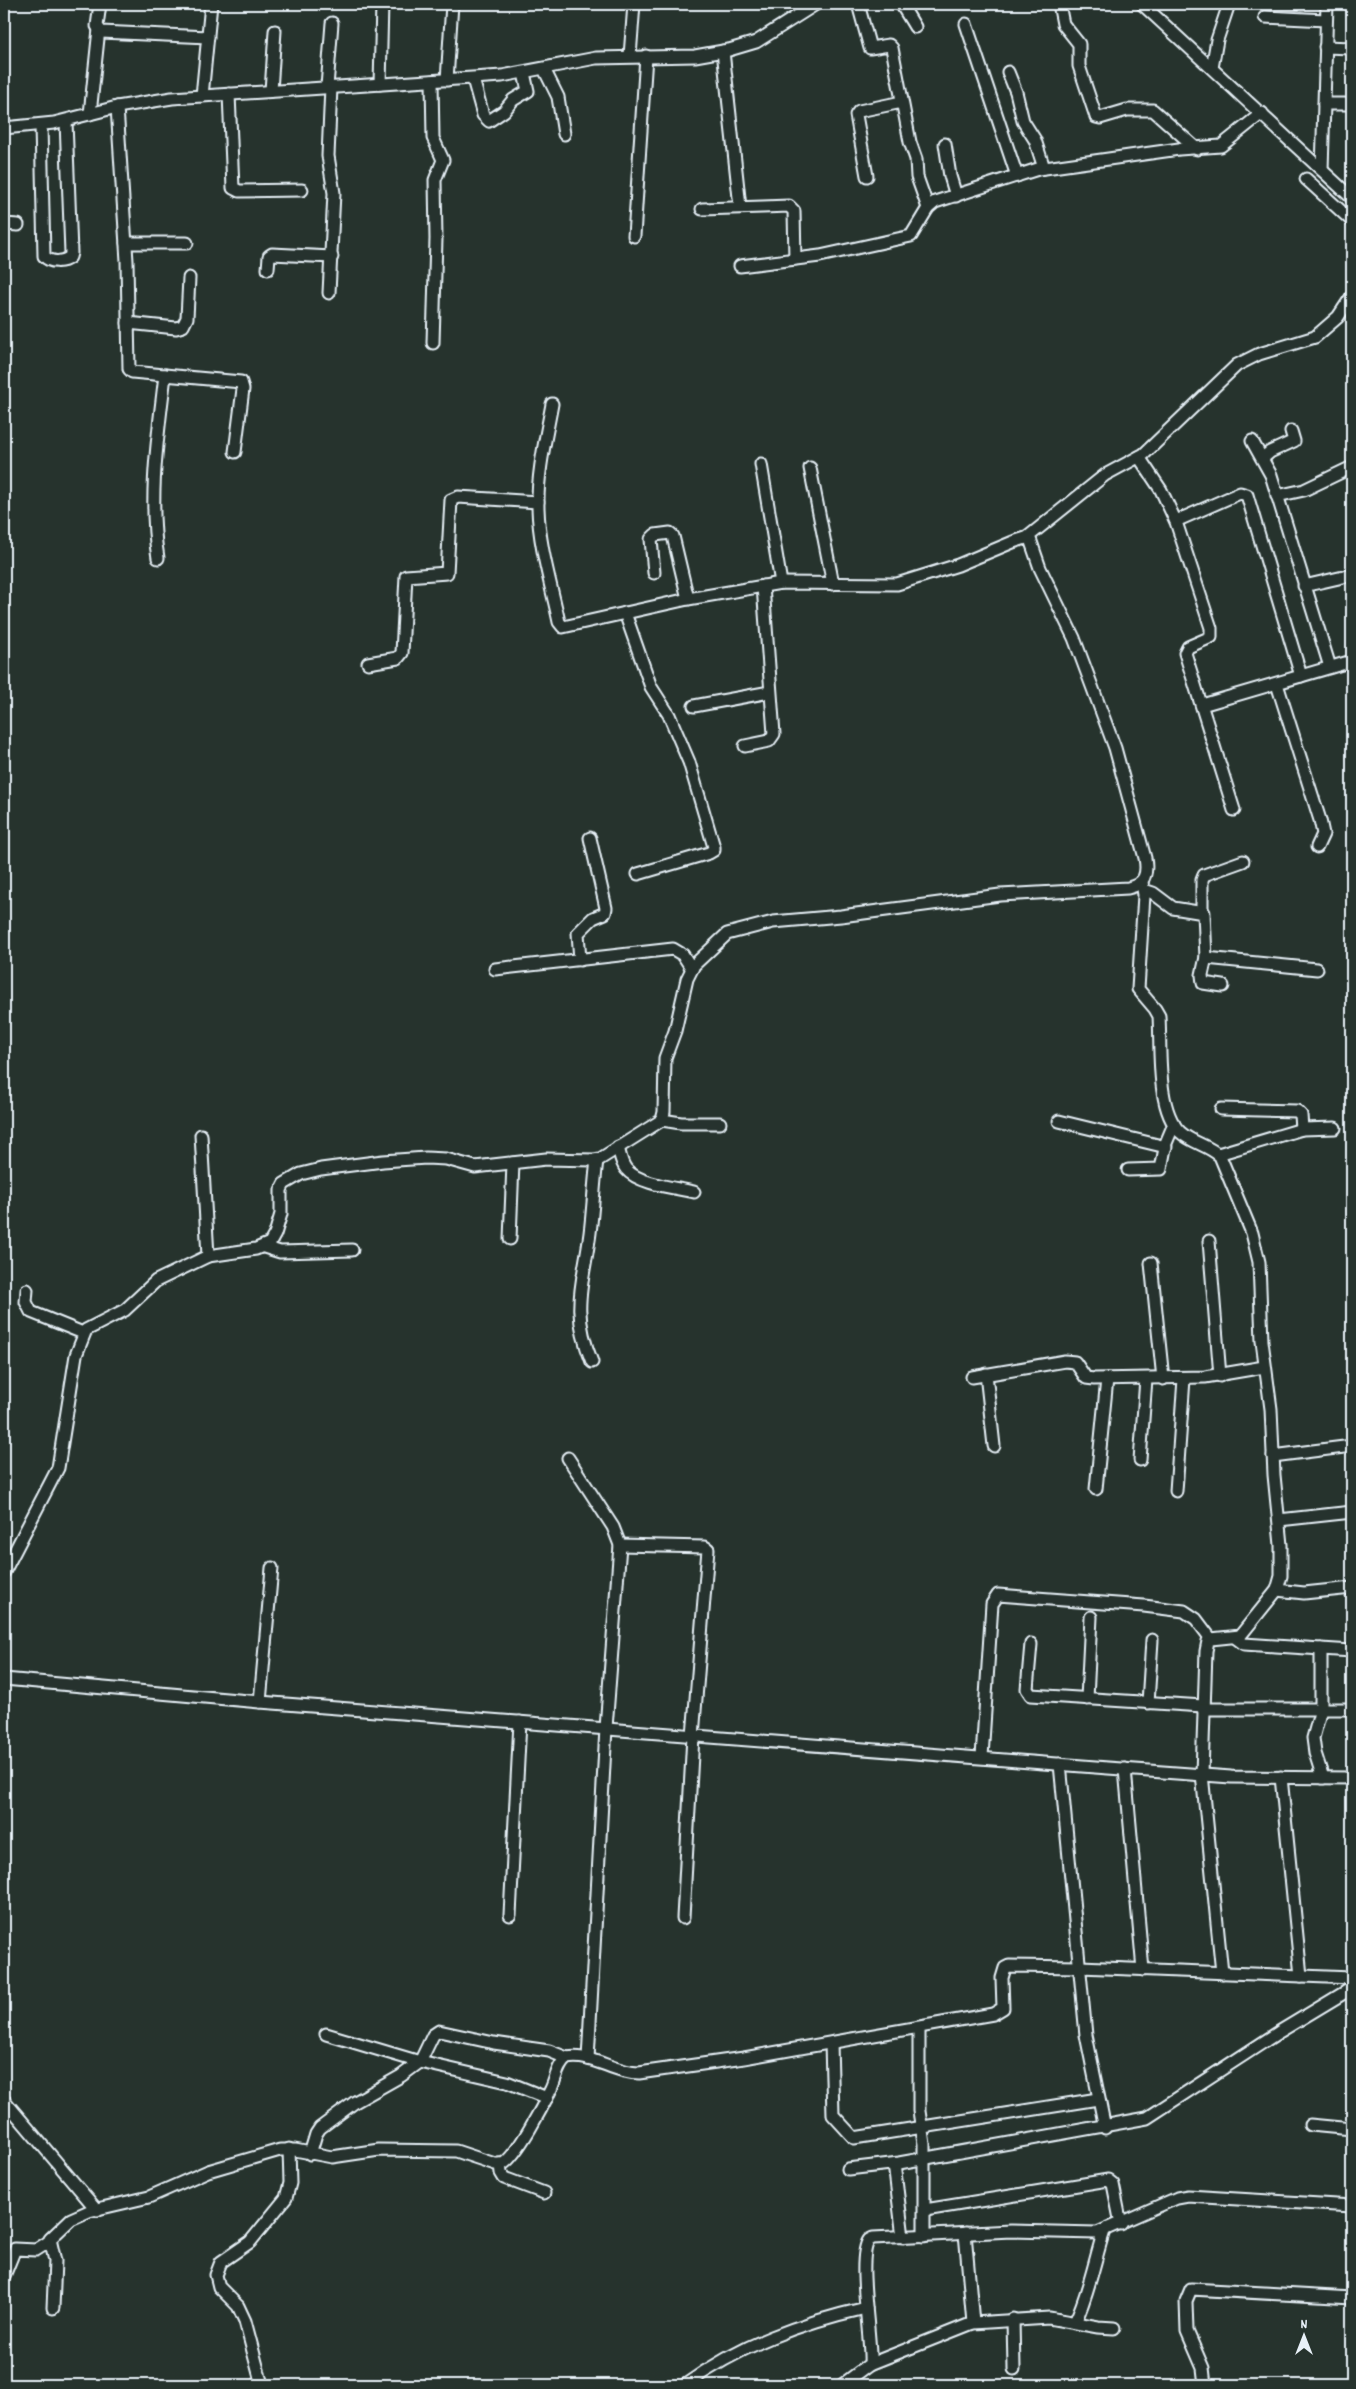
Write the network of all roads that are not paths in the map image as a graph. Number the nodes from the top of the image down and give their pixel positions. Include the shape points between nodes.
1 (100, 4) edge
2 (211, 4) edge
3 (382, 4) edge
4 (452, 4) edge
5 (634, 4) edge
6 (816, 4) edge
7 (858, 4) edge
8 (901, 4) edge
9 (1059, 4) edge
10 (1142, 4) edge
11 (1229, 4) edge
12 (1327, 4) edge
13 (1265, 17) dead end
14 (1326, 20) junction
15 (332, 23) dead end
16 (966, 24) dead end
17 (915, 27) dead end
18 (99, 29) junction
19 (275, 30) dead end
20 (208, 38) junction
21 (1325, 47) junction
22 (1352, 48) edge
23 (630, 56) junction
24 (646, 56) junction
25 (724, 56) junction
26 (1212, 68) junction
27 (544, 69) junction
28 (1008, 72) dead end
29 (524, 73) junction
30 (474, 79) junction
31 (447, 80) junction
32 (432, 81) junction
33 (380, 84) junction
34 (329, 87) junction
35 (271, 91) junction
36 (229, 94) junction
37 (202, 96) junction
38 (902, 102) junction
39 (1324, 104) junction
40 (1352, 104) edge
41 (117, 107) junction
42 (90, 114) junction
43 (1256, 118) junction
44 (66, 121) junction
45 (41, 125) junction
46 (4, 128) edge
47 (564, 134) dead end
48 (945, 144) dead end
49 (1197, 148) junction
50 (1044, 168) junction
51 (1322, 170) junction
52 (867, 176) dead end
53 (1017, 176) junction
54 (1306, 179) dead end
55 (302, 190) dead end
56 (956, 196) junction
57 (1352, 198) edge
58 (740, 207) junction
59 (928, 208) junction
60 (702, 209) dead end
61 (1352, 221) edge
62 (4, 224) edge
63 (18, 225) dead end
64 (634, 236) dead end
65 (126, 243) junction
66 (187, 243) dead end
67 (332, 257) junction
68 (795, 259) junction
69 (740, 266) dead end
70 (268, 269) dead end
71 (189, 278) dead end
72 (329, 293) dead end
73 (1352, 296) edge
74 (128, 323) junction
75 (433, 343) dead end
76 (165, 375) junction
77 (552, 404) dead end
78 (1291, 431) dead end
79 (1252, 441) dead end
80 (235, 452) dead end
81 (1139, 457) junction
82 (1262, 458) junction
83 (761, 464) dead end
84 (1352, 467) edge
85 (810, 468) dead end
86 (1277, 496) junction
87 (538, 502) junction
88 (1176, 521) junction
89 (1029, 537) junction
90 (158, 558) dead end
91 (654, 573) dead end
92 (1352, 575) edge
93 (781, 583) junction
94 (833, 584) junction
95 (763, 586) junction
96 (1304, 586) junction
97 (688, 599) junction
98 (625, 613) junction
99 (368, 663) dead end
100 (1352, 663) edge
101 (1330, 667) junction
102 (1301, 676) junction
103 (1277, 684) junction
104 (770, 692) junction
105 (1202, 705) junction
106 (694, 706) dead end
107 (745, 746) dead end
108 (1234, 810) dead end
109 (590, 838) dead end
110 (1317, 847) dead end
111 (1243, 861) dead end
112 (638, 874) dead end
113 (1143, 886) junction
114 (1202, 911) junction
115 (1206, 957) junction
116 (580, 960) junction
117 (495, 969) dead end
118 (692, 969) junction
119 (1317, 969) dead end
120 (1223, 986) dead end
121 (1221, 1109) dead end
122 (662, 1120) junction
123 (1059, 1122) dead end
124 (720, 1124) dead end
125 (1174, 1124) junction
126 (1335, 1128) dead end
127 (1302, 1129) junction
128 (201, 1135) dead end
129 (618, 1146) junction
130 (1166, 1147) junction
131 (1218, 1154) junction
132 (597, 1160) junction
133 (513, 1163) junction
134 (1128, 1170) dead end
135 (694, 1192) dead end
136 (510, 1239) dead end
137 (1209, 1241) dead end
138 (264, 1247) junction
139 (352, 1250) dead end
140 (208, 1256) junction
141 (1151, 1263) dead end
142 (27, 1290) dead end
143 (84, 1333) junction
144 (592, 1362) dead end
145 (1264, 1367) junction
146 (986, 1374) junction
147 (1220, 1376) junction
148 (972, 1377) dead end
149 (1107, 1379) junction
150 (1146, 1379) junction
151 (1163, 1379) junction
152 (1184, 1379) junction
153 (994, 1446) dead end
154 (1352, 1446) edge
155 (1273, 1456) junction
156 (568, 1458) dead end
157 (1140, 1460) dead end
158 (1096, 1489) dead end
159 (1176, 1491) dead end
160 (1352, 1512) edge
161 (1279, 1520) junction
162 (620, 1545) junction
163 (272, 1568) dead end
164 (4, 1572) edge
165 (1352, 1588) edge
166 (1277, 1590) junction
167 (1091, 1617) dead end
168 (1236, 1638) junction
169 (1211, 1639) junction
170 (1152, 1640) dead end
171 (1031, 1644) dead end
172 (1352, 1651) edge
173 (1321, 1652) junction
174 (4, 1679) edge
175 (1087, 1699) junction
176 (260, 1702) junction
177 (1148, 1703) junction
178 (1203, 1708) junction
179 (1352, 1708) edge
180 (1321, 1709) junction
181 (520, 1722) junction
182 (606, 1728) junction
183 (693, 1736) junction
184 (982, 1757) junction
185 (1060, 1764) junction
186 (1125, 1769) junction
187 (1202, 1774) junction
188 (1281, 1778) junction
189 (1323, 1778) junction
190 (1352, 1778) edge
191 (510, 1915) dead end
192 (683, 1918) dead end
193 (1080, 1966) junction
194 (1142, 1970) junction
195 (1222, 1974) junction
196 (1301, 1976) junction
197 (1352, 1978) edge
198 (1352, 1988) edge
199 (919, 2029) junction
200 (326, 2034) dead end
201 (831, 2044) junction
202 (567, 2058) junction
203 (588, 2059) junction
204 (420, 2062) junction
205 (547, 2098) junction
206 (1098, 2099) junction
207 (4, 2100) edge
208 (1310, 2125) dead end
209 (922, 2128) junction
210 (1105, 2128) junction
211 (1352, 2129) edge
212 (289, 2149) junction
213 (310, 2154) junction
214 (924, 2158) junction
215 (500, 2164) junction
216 (894, 2164) junction
217 (848, 2169) dead end
218 (544, 2192) dead end
219 (1352, 2206) edge
220 (97, 2210) junction
221 (925, 2210) junction
222 (1121, 2224) junction
223 (1104, 2231) junction
224 (965, 2234) junction
225 (924, 2236) junction
226 (903, 2237) junction
227 (50, 2241) junction
228 (4, 2276) edge
229 (1352, 2298) edge
230 (52, 2308) dead end
231 (866, 2308) junction
232 (1013, 2319) junction
233 (1075, 2322) junction
234 (972, 2323) junction
235 (1114, 2328) dead end
236 (870, 2364) junction
237 (1014, 2369) dead end
238 (262, 2385) edge
239 (686, 2385) edge
240 (842, 2385) edge
241 (1205, 2385) edge

1 - 18 street
2 - 20 street
3 - 33 street
4 - 31 street
5 - 23 street
6 - 25 street via 756,42
7 - 38 street via 870,48 889,45 892,48
8 - 17 street
9 - 49 street via 1063,24 1079,44 1079,66 1096,117 1127,110 1153,110
10 - 26 street
11 - 26 street
12 - 14 street
13 - 14 street
14 - 21 street
15 - 34 street
16 - 53 street
18 - 20 street via 106,33
18 - 42 street
19 - 35 street
20 - 37 street
21 - 22 street
21 - 39 street
23 - 24 street
23 - 27 street via 585,59
24 - 25 street
24 - 64 street
25 - 58 street
26 - 43 street
27 - 29 street
27 - 47 street via 558,97
28 - 50 street via 1022,121 1035,140
29 - 30 street
29 - 30 street via 528,91 489,121 483,115
30 - 31 street
31 - 32 street
32 - 33 street
32 - 75 street via 433,138 443,160 435,180
33 - 34 street
34 - 35 street
34 - 67 street via 328,156 334,192
35 - 36 street
36 - 37 street
36 - 55 street via 233,188 239,191
37 - 41 street
38 - 52 street via 857,113
38 - 59 street via 916,159 917,177
39 - 40 street
39 - 51 street
41 - 42 street
41 - 65 street
42 - 44 street
43 - 49 street via 1221,146
43 - 51 street
44 - 45 street
44 - 45 street via 71,254 65,261 50,261 44,256
45 - 46 street
48 - 56 street
49 - 50 street
50 - 53 street
51 - 57 street
53 - 56 street
54 - 61 street
56 - 59 street via 935,202
58 - 60 street
58 - 68 street via 792,208
59 - 68 street via 911,236
62 - 63 street
65 - 66 street
65 - 74 street
67 - 70 street via 272,254
67 - 72 street
68 - 69 street
71 - 74 street via 184,326
73 - 81 street via 1338,317 1315,337 1259,354 1232,369
74 - 76 street via 130,372
76 - 80 street via 241,382 243,389
76 - 90 street via 154,485
77 - 87 street
78 - 82 street via 1294,441
79 - 82 street
81 - 88 street via 1161,490
81 - 89 street via 1106,475
82 - 86 street
83 - 93 street
84 - 86 street via 1304,490
85 - 94 street
86 - 96 street
87 - 98 street via 541,540 560,625 566,627
87 - 99 street via 458,497 451,500 447,573 406,576 402,653 398,658
88 - 102 street via 1240,493 1247,495
88 - 105 street via 1212,632 1211,637 1188,647 1185,653
89 - 94 street via 958,565 897,584
89 - 113 street via 1040,568 1074,638 1114,748 1145,858
91 - 97 street via 651,538 670,533
92 - 96 street
93 - 94 street
93 - 95 street
95 - 97 street
95 - 104 street
96 - 101 street
97 - 98 street
98 - 112 street via 651,687 669,715 689,762 714,847 710,853
100 - 101 street
101 - 102 street
102 - 103 street
103 - 105 street
103 - 110 street via 1320,820 1323,834
104 - 106 street
104 - 107 street via 773,738
105 - 108 street
109 - 116 street via 606,908 605,913 593,918 578,933
111 - 114 street via 1204,875
113 - 114 street via 1173,908
113 - 118 street via 1000,895 757,925 727,934
113 - 125 street via 1138,989 1159,1016 1164,1094
114 - 115 street via 1205,914
115 - 119 street
115 - 120 street via 1203,983
116 - 117 street
116 - 118 street via 673,949 683,955
118 - 122 street via 665,1058
121 - 127 street via 1297,1111 1301,1116
122 - 124 street
122 - 129 street
123 - 130 street
125 - 130 street
125 - 131 street via 1189,1139
126 - 127 street
127 - 131 street
128 - 140 street
129 - 132 street
129 - 135 street via 624,1165 632,1174 650,1182
130 - 134 street via 1160,1171
131 - 145 street via 1258,1252
132 - 133 street via 546,1159
132 - 144 street via 579,1302 581,1330
133 - 136 street
133 - 138 street via 475,1167 446,1159 426,1158 301,1174 284,1184 278,1226
137 - 147 street
138 - 139 street via 280,1252
138 - 140 street
140 - 143 street via 156,1281 125,1310 92,1325
141 - 151 street
142 - 143 street via 26,1302 31,1312
143 - 164 street via 73,1375 58,1468
145 - 147 street
145 - 155 street via 1271,1409
146 - 148 street
146 - 149 street via 1071,1361 1078,1365 1086,1378
146 - 153 street
147 - 152 street
149 - 150 street
149 - 158 street
150 - 151 street
150 - 157 street
151 - 152 street
152 - 159 street
154 - 155 street
155 - 161 street
156 - 162 street via 613,1527
160 - 161 street
161 - 166 street via 1282,1556
162 - 182 street
162 - 183 street via 708,1549
163 - 176 street
165 - 166 street via 1304,1593
166 - 168 street via 1245,1632
167 - 175 street
168 - 169 street
168 - 173 street via 1244,1644
169 - 178 street via 1206,1651
169 - 184 street via 1196,1619 1184,1611 998,1595 992,1604
170 - 177 street
171 - 175 street via 1027,1689 1031,1695
172 - 173 street
173 - 180 street
174 - 176 street
175 - 177 street
176 - 181 street
177 - 178 street
178 - 180 street
178 - 187 street
179 - 180 street
180 - 189 street via 1313,1738
181 - 182 street
181 - 191 street
182 - 183 street
182 - 203 street
183 - 184 street
183 - 192 street
184 - 185 street
185 - 186 street
185 - 193 street
186 - 187 street
186 - 194 street
187 - 188 street
187 - 195 street
188 - 189 street
188 - 196 street
189 - 190 street
193 - 194 street
193 - 199 street via 1009,1966 1002,1978 1002,2010
193 - 206 street via 1086,2035
194 - 195 street
195 - 196 street
196 - 197 street
198 - 210 street via 1156,2114
199 - 201 street
199 - 209 street
200 - 204 street
201 - 203 street via 639,2073 622,2072
201 - 209 street via 833,2115 852,2137
202 - 203 street
202 - 204 street via 549,2051 441,2031 433,2035
202 - 205 street via 560,2065
204 - 205 street via 507,2082
204 - 213 street via 320,2128
205 - 215 street via 510,2159
206 - 209 street
206 - 210 street
207 - 220 street
208 - 211 street
209 - 214 street
210 - 214 street
212 - 213 street
212 - 220 street via 268,2152 208,2171 149,2197
212 - 238 street via 290,2183 286,2198 250,2242 221,2262 216,2275 219,2287 238,2306 243,2316
213 - 215 street via 332,2157 379,2150 456,2151
214 - 216 street
214 - 221 street
215 - 218 street via 504,2178
216 - 217 street
216 - 226 street
219 - 222 street via 1188,2196
220 - 227 street via 71,2219 54,2233
221 - 222 street via 1108,2180 1114,2184
221 - 225 street
222 - 223 street
223 - 224 street via 1090,2234 1011,2231
223 - 233 street via 1086,2297
224 - 225 street
224 - 234 street
225 - 226 street
226 - 231 street via 869,2240 865,2249
227 - 228 street via 36,2250 15,2249
227 - 230 street via 54,2261
229 - 241 street via 1191,2289 1186,2301 1187,2330 1203,2368
231 - 236 street
231 - 239 street via 810,2322 754,2343 721,2360
232 - 233 street via 1049,2318
232 - 234 street
232 - 237 street
233 - 235 street
234 - 236 street
236 - 240 street

